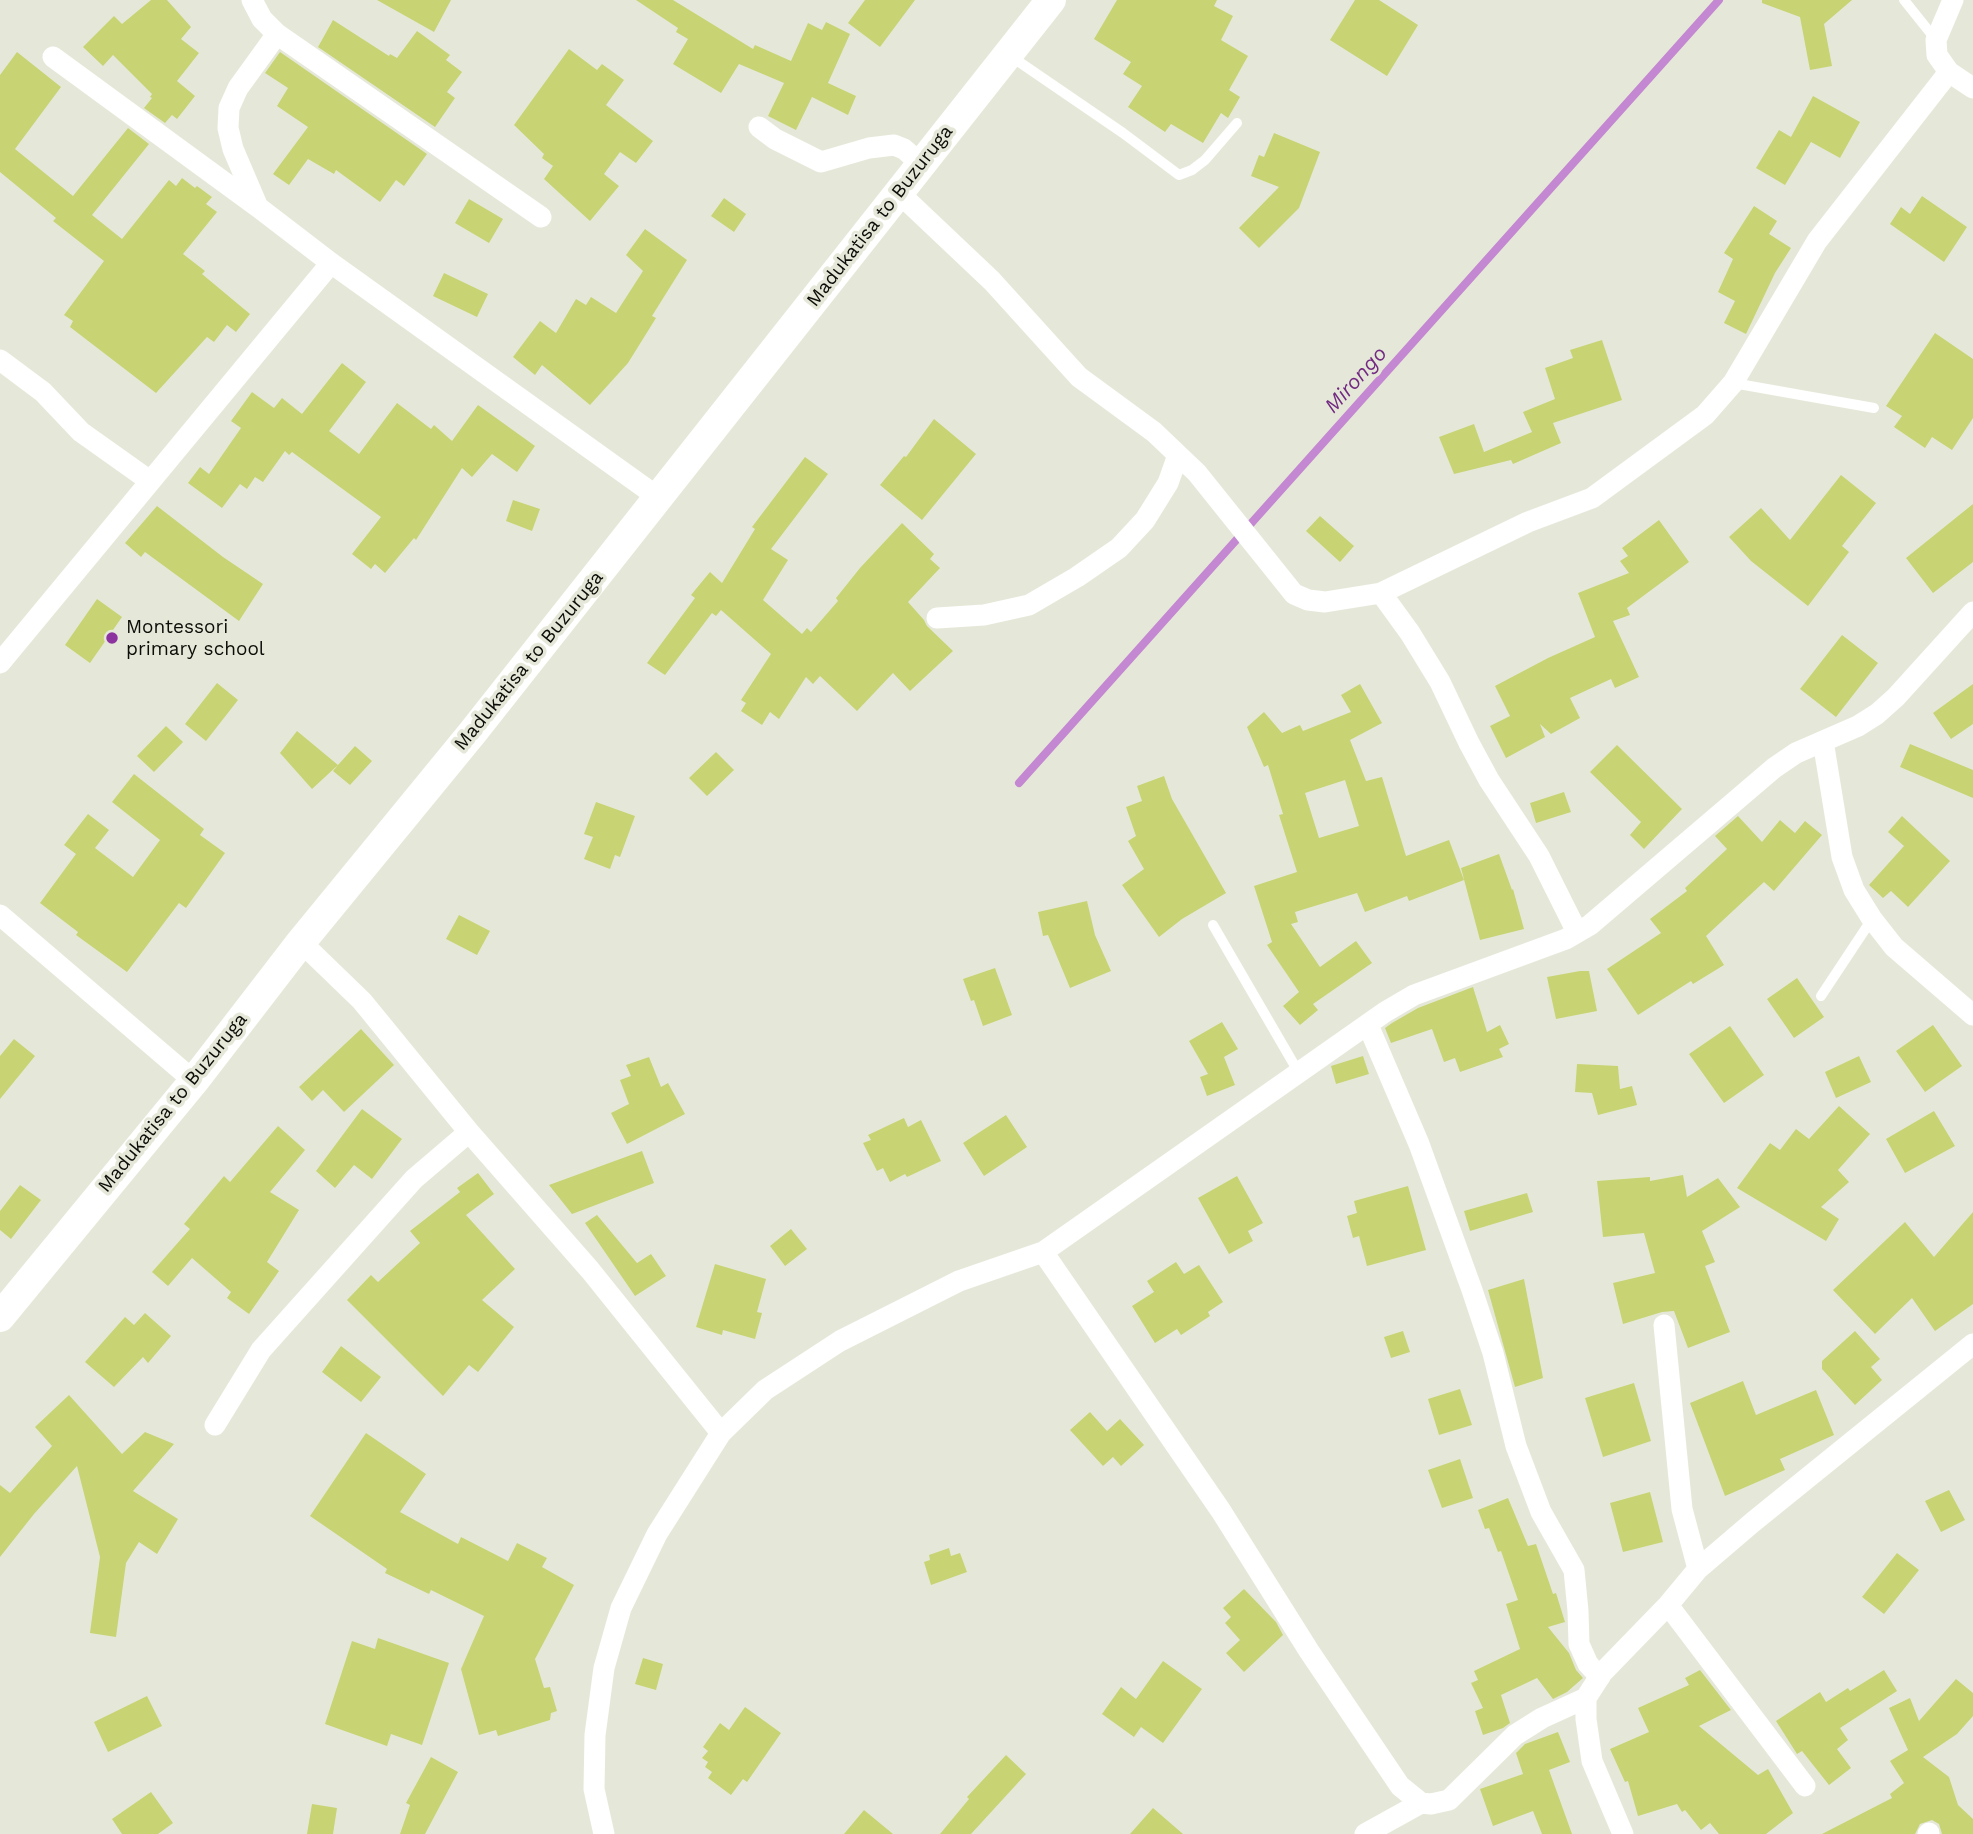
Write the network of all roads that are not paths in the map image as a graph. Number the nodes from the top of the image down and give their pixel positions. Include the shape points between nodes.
1 (252, 0) edge
2 (1051, 0) edge
3 (1904, 0) edge
4 (1953, 0) edge
5 (277, 34) junction
6 (1936, 40) junction
7 (1007, 54) junction
8 (53, 57) dead end
9 (1949, 72) junction
10 (1973, 88) edge
11 (1237, 123) dead end
12 (759, 127) dead end
13 (921, 164) junction
14 (899, 193) junction
15 (258, 206) junction
16 (541, 216) dead end
17 (331, 263) junction
18 (0, 360) edge
19 (1732, 383) junction
20 (1874, 408) dead end
21 (1178, 455) junction
22 (150, 481) junction
23 (659, 498) junction
24 (1381, 593) junction
25 (1973, 612) edge
26 (937, 618) dead end
27 (0, 663) edge
28 (1823, 741) junction
29 (0, 915) edge
30 (1872, 919) junction
31 (1213, 925) dead end
32 (1577, 932) junction
33 (301, 942) junction
34 (1821, 996) dead end
35 (1973, 1015) edge
36 (1368, 1025) junction
37 (1299, 1073) junction
38 (194, 1081) junction
39 (469, 1132) junction
40 (1043, 1252) junction
41 (3, 1308) edge
42 (1664, 1325) dead end
43 (1973, 1344) edge
44 (215, 1425) dead end
45 (722, 1433) junction
46 (1698, 1569) junction
47 (1668, 1605) junction
48 (1600, 1677) junction
49 (1586, 1698) junction
50 (1805, 1786) dead end
51 (1421, 1802) junction
52 (604, 1834) edge
53 (1364, 1834) edge
54 (1623, 1834) edge

1 - 5 street
2 - 7 main road, Madukatisa to Buzuruga
3 - 6 lane
4 - 6 street
5 - 15 street via 229,108 233,149
5 - 16 street
6 - 9 street via 1937,55
7 - 11 lane via 1179,175 1205,160
7 - 13 main road, Madukatisa to Buzuruga
8 - 15 street
9 - 10 street
9 - 19 street via 1817,241
12 - 13 street via 821,162 894,145
13 - 14 main road, Madukatisa to Buzuruga
14 - 21 street via 992,281 1079,377
14 - 23 main road, Madukatisa to Buzuruga
15 - 17 street
17 - 22 street
17 - 23 street
18 - 22 street via 43,392 80,432
19 - 20 lane
19 - 24 street via 1705,415 1592,498 1528,522
21 - 24 street via 1294,594 1325,602
21 - 26 street via 1168,483 1145,520 1119,548 1077,577 1029,605 984,615
22 - 27 street
23 - 33 main road, Madukatisa to Buzuruga
24 - 32 street via 1440,682 1489,780 1539,856
25 - 28 street via 1877,714
28 - 30 street via 1842,857 1854,890
28 - 32 street via 1774,768
29 - 38 street
30 - 34 lane
30 - 35 street via 1894,947
31 - 37 lane
32 - 36 street via 1414,995
33 - 38 main road, Madukatisa to Buzuruga
33 - 39 street via 362,1001
36 - 37 street
36 - 48 street via 1419,1144 1472,1290 1516,1446 1541,1512 1574,1570 1579,1644
37 - 40 street
38 - 41 main road, Madukatisa to Buzuruga
39 - 44 street via 414,1179 261,1350
39 - 45 street via 590,1270
40 - 45 street via 959,1280 840,1340 765,1390
40 - 51 street via 1221,1511 1400,1786
42 - 46 street via 1682,1510
43 - 46 street
45 - 52 street via 657,1534 621,1608 604,1668 595,1734 594,1789
46 - 47 street
47 - 48 street
47 - 50 street
48 - 49 street
49 - 51 street via 1515,1735 1449,1800
49 - 54 street via 1592,1762
51 - 53 street

